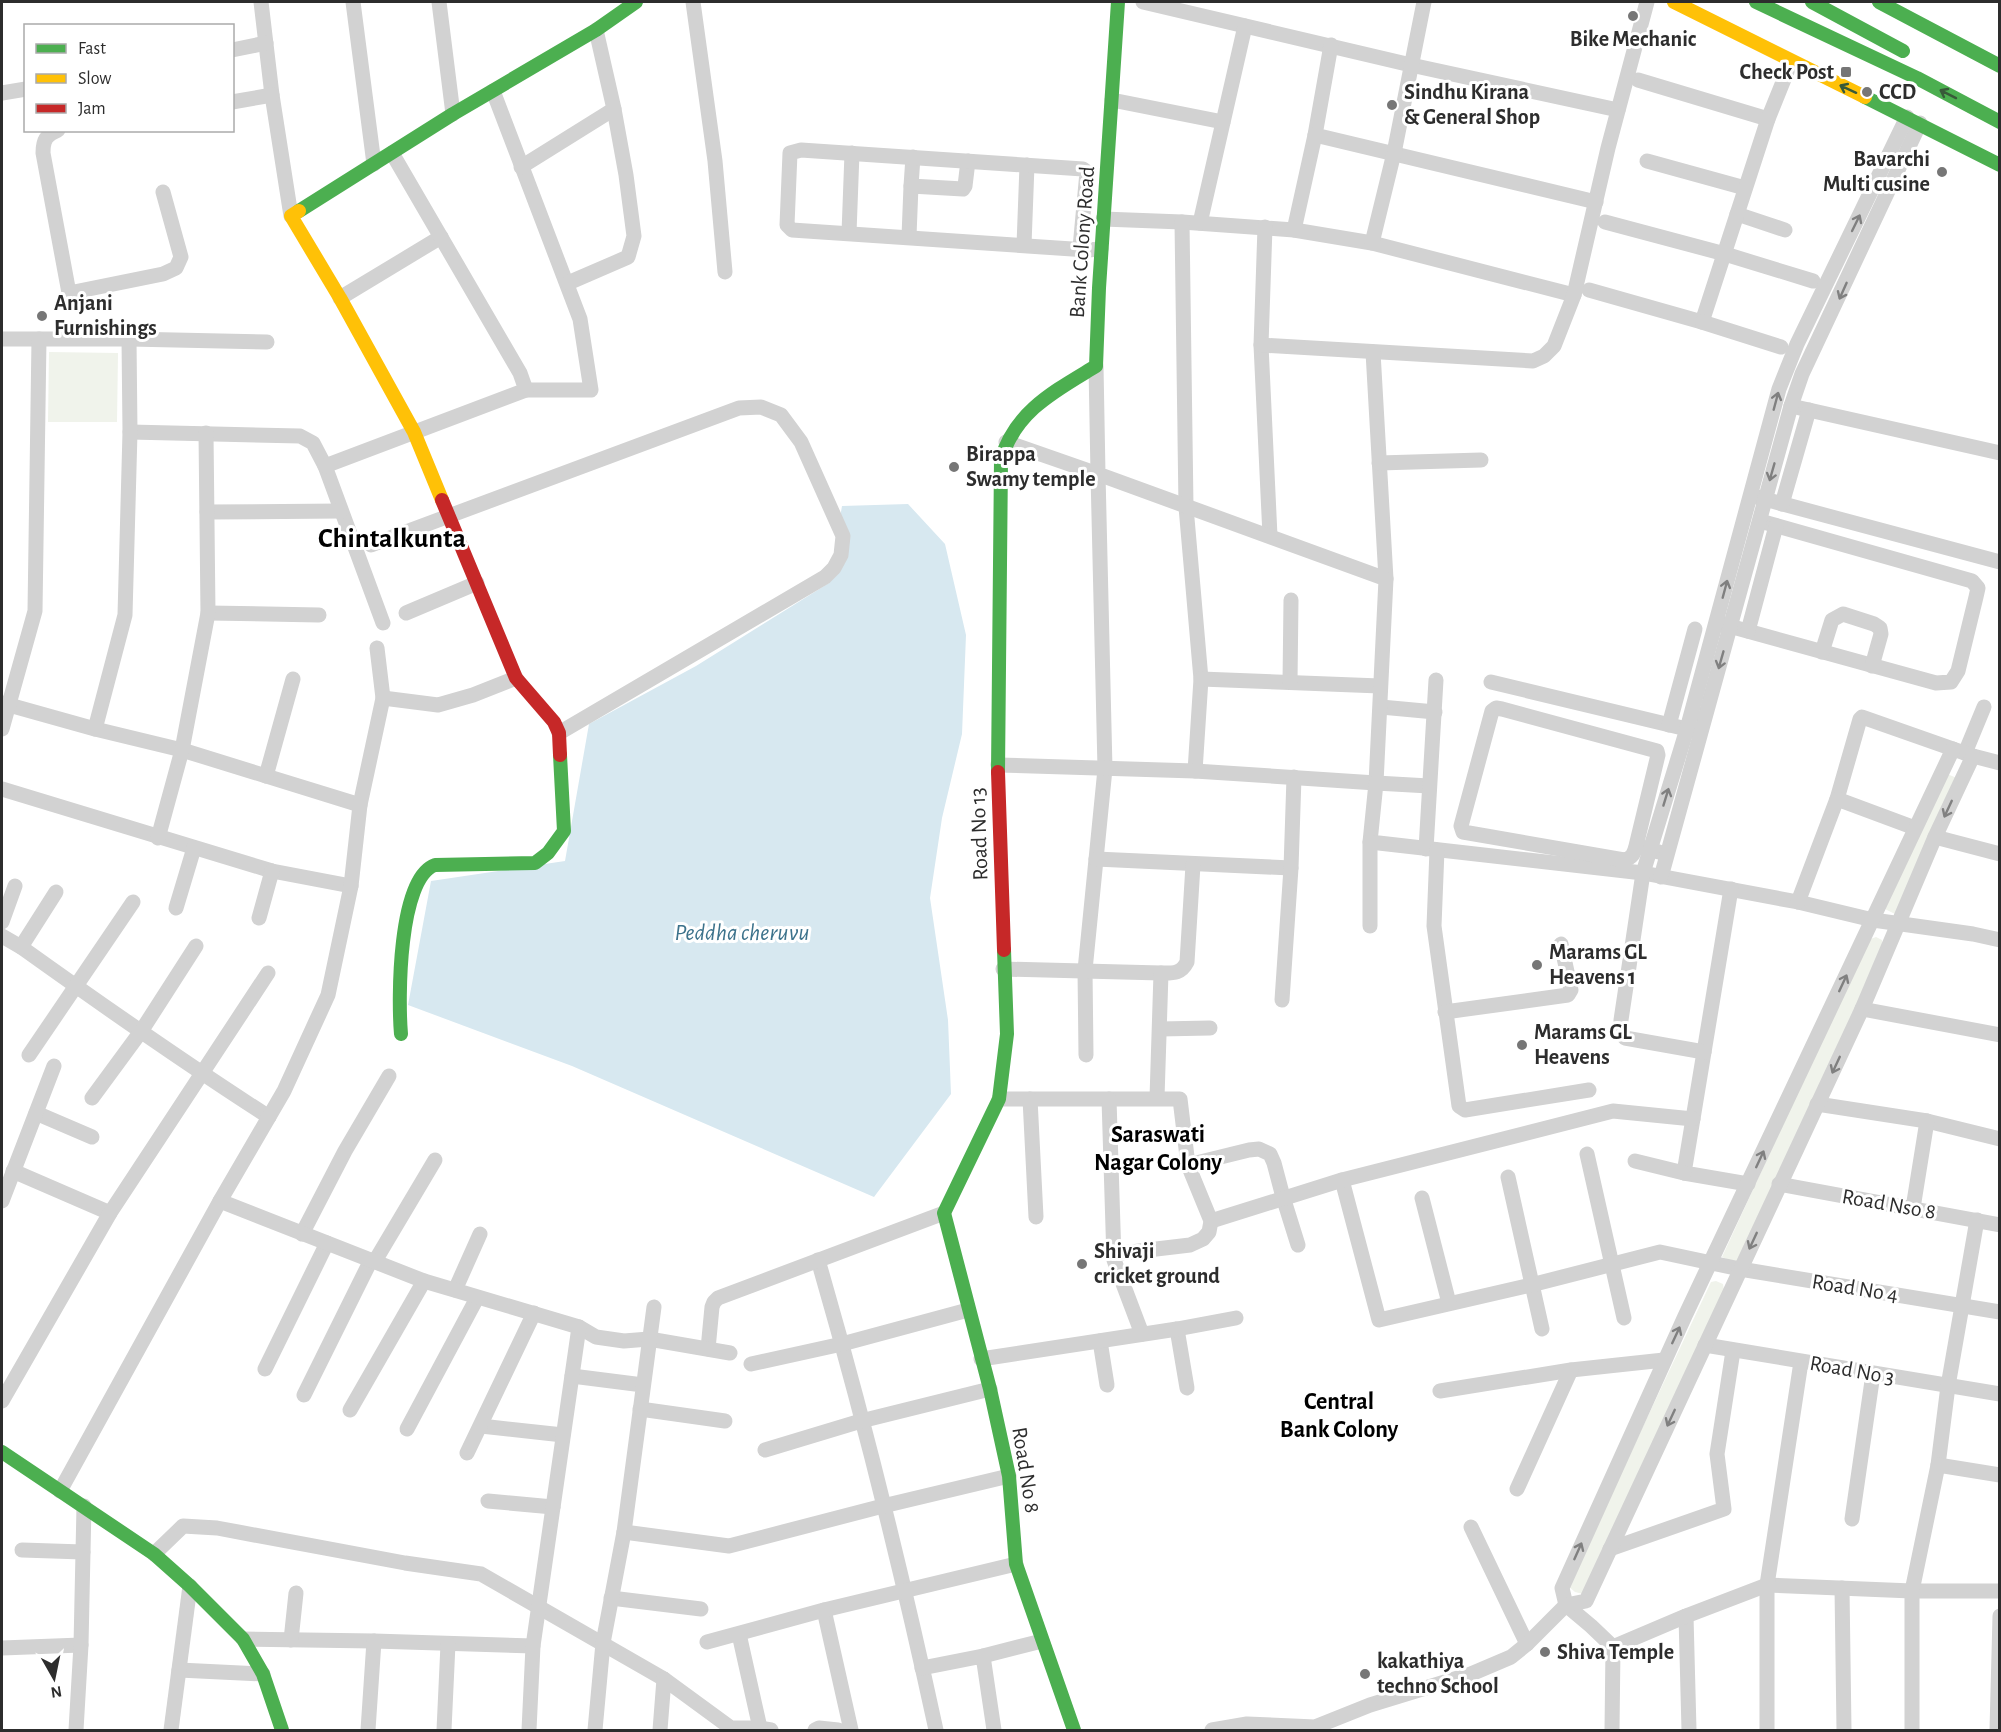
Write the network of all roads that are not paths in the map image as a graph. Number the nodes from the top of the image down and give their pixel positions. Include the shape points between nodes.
1 (261, 2) edge
2 (353, 2) edge
3 (439, 2) edge
4 (636, 2) edge
5 (693, 2) edge
6 (1118, 2) edge
7 (1143, 2) edge
8 (1424, 2) edge
9 (1647, 2) edge
10 (1674, 2) edge
11 (1756, 2) edge
12 (1812, 2) edge
13 (1879, 2) edge
14 (1245, 26) junction
15 (596, 30) junction
16 (266, 44) junction
17 (1331, 45) junction
18 (234, 50) edge
19 (1917, 58) dead end
20 (1791, 62) junction
21 (1411, 65) junction
22 (2000, 66) edge
23 (1638, 80) dead end
24 (24, 89) edge
25 (493, 91) junction
26 (2, 93) edge
27 (272, 95) junction
28 (1113, 100) junction
29 (234, 102) edge
30 (614, 109) junction
31 (1618, 110) junction
32 (453, 114) junction
33 (1768, 119) junction
34 (1914, 120) junction
35 (1223, 122) junction
36 (2000, 122) edge
37 (53, 132) edge
38 (1315, 135) junction
39 (392, 153) junction
40 (852, 153) junction
41 (1394, 153) junction
42 (913, 157) junction
43 (968, 161) junction
44 (1647, 161) dead end
45 (374, 164) junction
46 (1027, 165) junction
47 (2000, 165) edge
48 (521, 167) junction
49 (911, 186) junction
50 (1745, 188) junction
51 (163, 192) dead end
52 (1596, 202) junction
53 (1737, 214) junction
54 (291, 216) junction
55 (1103, 219) junction
56 (1182, 222) junction
57 (1605, 222) dead end
58 (1200, 223) junction
59 (1265, 227) junction
60 (1294, 230) junction
61 (1785, 230) dead end
62 (849, 233) junction
63 (909, 236) junction
64 (441, 237) junction
65 (1372, 243) junction
66 (1024, 245) junction
67 (1080, 249) junction
68 (1101, 249) junction
69 (1725, 254) junction
70 (725, 272) dead end
71 (1813, 280) dead end
72 (568, 283) junction
73 (1590, 290) dead end
74 (1574, 295) junction
75 (340, 298) junction
76 (1702, 322) junction
77 (2, 339) edge
78 (39, 339) junction
79 (129, 339) junction
80 (267, 342) dead end
81 (1261, 345) junction
82 (1781, 347) dead end
83 (1373, 352) junction
84 (1096, 366) junction
85 (1786, 373) junction
86 (1801, 378) junction
87 (526, 390) junction
88 (1791, 406) junction
89 (1809, 410) junction
90 (129, 432) junction
91 (414, 432) junction
92 (207, 433) junction
93 (1006, 442) junction
94 (2000, 453) edge
95 (1480, 460) dead end
96 (1379, 463) junction
97 (325, 466) junction
98 (1098, 474) junction
99 (1758, 498) junction
100 (1782, 504) junction
101 (1186, 507) junction
102 (341, 511) junction
103 (207, 512) junction
104 (449, 515) junction
105 (1760, 521) junction
106 (1776, 526) junction
107 (1270, 536) junction
108 (371, 545) dead end
109 (2000, 562) edge
110 (1386, 579) junction
111 (477, 583) junction
112 (1291, 600) dead end
113 (208, 613) junction
114 (406, 613) dead end
115 (319, 615) dead end
116 (383, 623) dead end
117 (1724, 624) junction
118 (1695, 628) dead end
119 (1748, 631) junction
120 (377, 648) dead end
121 (1822, 652) junction
122 (1872, 666) junction
123 (516, 678) junction
124 (293, 679) dead end
125 (1201, 679) junction
126 (1436, 680) dead end
127 (1290, 682) junction
128 (1491, 682) dead end
129 (1380, 686) junction
130 (383, 698) junction
131 (5, 704) edge
132 (1381, 707) junction
133 (1984, 707) dead end
134 (1435, 712) junction
135 (1669, 725) junction
136 (2, 729) edge
137 (95, 729) junction
138 (1694, 731) junction
139 (559, 733) junction
140 (182, 750) junction
141 (1964, 753) junction
142 (2000, 764) edge
143 (998, 765) junction
144 (1105, 769) junction
145 (1195, 771) junction
146 (266, 776) junction
147 (1294, 777) junction
148 (1376, 783) junction
149 (1429, 786) junction
150 (2, 789) edge
151 (1837, 799) junction
152 (360, 805) junction
153 (1915, 828) junction
154 (1647, 831) junction
155 (1935, 837) junction
156 (158, 838) junction
157 (1370, 842) junction
158 (1643, 848) junction
159 (194, 849) junction
160 (1431, 849) junction
161 (1668, 854) junction
162 (2000, 854) edge
163 (1096, 859) junction
164 (1193, 864) junction
165 (1291, 868) junction
166 (272, 871) junction
167 (1642, 873) junction
168 (1661, 877) junction
169 (15, 886) dead end
170 (351, 886) junction
171 (1731, 890) junction
172 (56, 892) dead end
173 (133, 902) dead end
174 (1798, 902) junction
175 (176, 908) dead end
176 (259, 918) dead end
177 (1873, 920) junction
178 (2, 922) edge
179 (1898, 923) junction
180 (1370, 926) dead end
181 (2, 936) edge
182 (2000, 940) edge
183 (1561, 944) dead end
184 (196, 946) dead end
185 (21, 947) junction
186 (1003, 969) junction
187 (1084, 970) junction
188 (268, 973) dead end
189 (1161, 973) junction
190 (76, 987) junction
191 (1282, 1000) dead end
192 (1862, 1009) junction
193 (1445, 1012) junction
194 (1210, 1028) dead end
195 (1160, 1029) junction
196 (142, 1030) junction
197 (401, 1034) dead end
198 (2000, 1035) edge
199 (1704, 1052) junction
200 (29, 1055) dead end
201 (1086, 1055) dead end
202 (54, 1066) dead end
203 (201, 1073) junction
204 (388, 1076) dead end
205 (1589, 1090) dead end
206 (92, 1098) dead end
207 (999, 1098) junction
208 (1157, 1098) junction
209 (1030, 1099) junction
210 (1108, 1099) junction
211 (1817, 1104) junction
212 (36, 1113) junction
213 (269, 1117) junction
214 (1693, 1119) junction
215 (1927, 1121) junction
216 (92, 1137) dead end
217 (2000, 1139) edge
218 (1587, 1154) dead end
219 (435, 1160) dead end
220 (1635, 1161) dead end
221 (1188, 1165) junction
222 (13, 1171) junction
223 (1684, 1173) junction
224 (1508, 1177) dead end
225 (1342, 1180) junction
226 (1748, 1184) junction
227 (1779, 1184) junction
228 (1282, 1197) junction
229 (1422, 1198) dead end
230 (2, 1201) edge
231 (220, 1201) junction
232 (1913, 1208) junction
233 (110, 1213) junction
234 (944, 1213) junction
235 (1036, 1217) dead end
236 (1211, 1221) junction
237 (1977, 1221) junction
238 (2000, 1225) edge
239 (302, 1234) junction
240 (480, 1234) dead end
241 (327, 1243) junction
242 (1298, 1245) dead end
243 (1114, 1254) junction
244 (818, 1260) junction
245 (373, 1261) junction
246 (1712, 1262) junction
247 (1612, 1264) junction
248 (1740, 1269) junction
249 (424, 1281) junction
250 (1531, 1285) junction
251 (455, 1290) junction
252 (477, 1298) junction
253 (1449, 1303) junction
254 (1961, 1305) junction
255 (654, 1307) dead end
256 (968, 1310) junction
257 (2000, 1312) edge
258 (534, 1313) junction
259 (1236, 1318) dead end
260 (1624, 1318) dead end
261 (579, 1327) junction
262 (1177, 1329) junction
263 (1542, 1329) dead end
264 (1142, 1334) junction
265 (649, 1339) junction
266 (1100, 1341) junction
267 (842, 1344) junction
268 (1706, 1345) junction
269 (708, 1349) junction
270 (1733, 1351) junction
271 (730, 1353) dead end
272 (981, 1359) junction
273 (1664, 1360) junction
274 (1801, 1362) junction
275 (751, 1364) dead end
276 (265, 1369) dead end
277 (1571, 1370) junction
278 (1873, 1374) junction
279 (572, 1376) junction
280 (643, 1385) junction
281 (1107, 1385) dead end
282 (1948, 1386) junction
283 (1187, 1388) dead end
284 (990, 1389) junction
285 (1440, 1391) dead end
286 (2000, 1394) edge
287 (304, 1395) dead end
288 (2, 1401) edge
289 (640, 1409) junction
290 (350, 1410) dead end
291 (725, 1421) dead end
292 (861, 1421) junction
293 (481, 1426) junction
294 (407, 1429) dead end
295 (563, 1436) junction
296 (765, 1450) dead end
297 (2, 1452) edge
298 (467, 1453) dead end
299 (1938, 1465) junction
300 (2000, 1475) edge
301 (1009, 1476) junction
302 (1517, 1489) dead end
303 (60, 1491) junction
304 (488, 1501) dead end
305 (84, 1506) junction
306 (883, 1506) junction
307 (553, 1507) junction
308 (1852, 1519) dead end
309 (1471, 1527) dead end
310 (624, 1532) junction
311 (1610, 1549) junction
312 (22, 1550) dead end
313 (83, 1552) junction
314 (154, 1554) junction
315 (1016, 1564) junction
316 (1767, 1585) junction
317 (190, 1586) junction
318 (1842, 1588) junction
319 (904, 1590) junction
320 (1912, 1591) junction
321 (2000, 1591) edge
322 (296, 1593) dead end
323 (611, 1598) junction
324 (1566, 1605) junction
325 (539, 1608) junction
326 (701, 1609) dead end
327 (824, 1610) junction
328 (1686, 1616) junction
329 (2000, 1616) edge
330 (739, 1634) junction
331 (243, 1640) junction
332 (291, 1640) junction
333 (374, 1641) junction
334 (1042, 1641) junction
335 (707, 1642) dead end
336 (603, 1643) junction
337 (448, 1644) junction
338 (1527, 1644) junction
339 (81, 1646) junction
340 (533, 1646) junction
341 (1613, 1647) junction
342 (2, 1648) edge
343 (982, 1656) junction
344 (922, 1668) junction
345 (178, 1670) junction
346 (263, 1674) junction
347 (664, 1679) junction
348 (1247, 1727) edge
349 (731, 1729) edge
350 (765, 1729) edge
351 (1315, 1729) edge
352 (76, 1731) edge
353 (171, 1731) edge
354 (282, 1731) edge
355 (368, 1731) edge
356 (444, 1731) edge
357 (529, 1731) edge
358 (595, 1731) edge
359 (660, 1731) edge
360 (815, 1731) edge
361 (838, 1731) edge
362 (851, 1731) edge
363 (936, 1731) edge
364 (994, 1731) edge
365 (1074, 1731) edge
366 (1212, 1731) edge
367 (1612, 1731) edge
368 (1689, 1731) edge
369 (1767, 1731) edge
370 (1844, 1731) edge
371 (1912, 1731) edge
372 (1997, 1731) edge

1 - 16 street
2 - 45 street
3 - 32 street
4 - 15 main road
5 - 70 street via 715,161
6 - 28 main road, Bank Colony Road
7 - 14 street
8 - 21 street
9 - 31 street
10 - 20 main road
36 -> 11 main road
12 - 19 main road
13 - 22 main road
14 - 17 street
14 - 35 street
15 - 25 main road
15 - 30 street
16 - 18 street
16 - 27 street
17 - 21 street
17 - 38 street
20 - 33 street
34 -> 20 main road
21 - 31 street
21 - 41 street
23 - 33 street
24 - 26 street
25 - 32 main road
25 - 48 street
27 - 29 street
27 - 54 street
28 - 35 street
28 - 55 main road, Bank Colony Road
30 - 48 street
30 - 72 street via 634,236 628,257
31 - 52 street
32 - 39 main road
33 - 50 street
34 - 47 main road
85 -> 34 street via 1797,344
34 -> 86 street
35 - 58 street
37 - 51 street via 43,143 43,153 69,293 163,274 176,267 181,257
38 - 41 street
38 - 60 street
39 - 45 main road
39 - 64 street
40 - 42 street
40 - 62 street
40 - 62 street via 790,153 787,225 792,230
41 - 52 street
41 - 65 street
42 - 43 street
42 - 49 street
43 - 46 street
43 - 49 street via 963,189
44 - 50 street
45 - 54 main road
46 - 66 street
46 - 67 street via 1083,168 1087,172
48 - 72 street
49 - 63 street
50 - 53 street
52 - 74 street
53 - 61 street
53 - 69 street
54 - 75 main road
55 - 56 street
55 - 68 main road, Bank Colony Road
56 - 58 street
56 - 101 street
57 - 69 street
58 - 59 street
59 - 60 street
59 - 81 street
60 - 65 street
62 - 63 street
63 - 66 street
64 - 75 street
64 - 87 street
65 - 74 street
66 - 67 street
67 - 68 street
68 - 84 main road, Bank Colony Road
69 - 71 street
69 - 76 street
72 - 87 street via 580,319 591,390
73 - 76 street
74 - 83 street via 1554,346 1533,362
75 - 91 main road
76 - 82 street
77 - 78 street
78 - 79 street
78 - 131 street via 35,611
79 - 80 street
79 - 90 street
81 - 83 street
81 - 107 street
83 - 96 street
84 - 93 main road via 1046,398
84 - 98 street
85 - 86 street
99 -> 85 street via 1779,389
86 - 88 street
87 - 91 street
88 - 89 street
88 -> 99 street
89 - 94 street
89 - 100 street
90 - 92 street
90 - 137 street via 125,615
91 - 97 street
91 - 104 main road
92 - 97 street via 300,436 313,443
92 - 103 street
93 - 98 street
93 - 143 main road, Road No 13 via 1001,460
95 - 96 street
96 - 110 street
97 - 102 street
98 - 101 street
98 - 144 street
99 - 100 street
99 - 105 street
117 -> 99 street
100 - 109 street
101 - 107 street
101 - 125 street
102 - 103 street
102 - 116 street
103 - 113 street
104 - 108 street
104 - 111 main road
104 - 139 street via 739,408 761,407 781,415 801,442 843,536 842,555 834,568 825,577
105 - 106 street
105 - 117 street
106 - 119 street
106 - 122 street via 1972,581 1978,588 1958,671 1951,682 1936,683
107 - 110 street
110 - 129 street
111 - 114 street
111 - 123 main road
112 - 127 street
113 - 115 street
113 - 140 street
117 - 119 street
117 - 138 street
118 - 135 street
119 - 121 street
120 - 130 street
121 - 122 street
121 - 122 street via 1832,620 1843,614 1880,628
123 - 130 street via 438,705
123 - 139 main road
124 - 146 street
125 - 127 street
125 - 145 street
126 - 134 street
127 - 129 street
128 - 135 street
129 - 132 street
130 - 152 street
131 - 136 street
131 - 137 street
132 - 134 street
132 - 148 street
133 - 141 street
134 - 149 street
135 - 138 street
137 - 140 street
154 -> 138 street
138 - 161 street
139 - 197 main road via 564,831 549,855 535,863 435,865 426,869 418,881 401,959
140 - 146 street
140 - 156 street
141 - 142 street
141 - 151 street via 1862,717
141 - 153 street
141 -> 155 street
143 - 144 street
143 - 186 main road, Road No 13
144 - 145 street
144 - 163 street
145 - 147 street
146 - 152 street
147 - 148 street
147 - 165 street
148 - 149 street
148 - 157 street
149 - 160 street
150 - 156 street
151 - 153 street
151 - 174 street
152 - 170 street
153 - 177 street
154 - 158 street
154 - 158 street via 1657,751 1502,709 1492,711 1461,826 1463,832 1624,860
155 - 162 street
155 - 179 street
156 - 159 street
157 - 160 street
157 - 180 street
158 - 161 street
158 - 167 street
159 - 166 street
159 - 175 street
160 - 167 street
160 - 193 street via 1434,926
161 - 168 street
163 - 164 street
163 - 187 street
164 - 165 street
164 - 189 street via 1187,962 1174,973
165 - 191 street
166 - 170 street
166 - 176 street
167 - 168 street
167 - 199 street via 1621,1032 1625,1038
168 - 171 street
169 - 178 street
170 - 213 street via 328,994
171 - 174 street
171 - 199 street
172 - 185 street
173 - 190 street
174 - 177 street
177 - 179 street
226 -> 177 street
179 - 182 street
179 - 192 street
181 - 185 street
183 - 193 street via 1571,990 1568,995
184 - 196 street
185 - 190 street
186 - 187 street
186 - 207 main road, Road No 13 via 1007,1034
187 - 189 street
187 - 201 street
188 - 203 street
189 - 195 street
190 - 196 street
190 - 200 street
192 - 198 street
192 -> 211 street
193 - 205 street via 1461,1108
194 - 195 street
195 - 208 street
196 - 203 street
196 - 206 street
199 - 214 street
202 - 212 street
203 - 213 street
203 - 233 street
204 - 239 street
207 - 209 street
207 - 234 main road, Road No 13
208 - 210 street
208 - 221 street via 1180,1099
209 - 210 street
209 - 235 street
210 - 243 street
211 - 215 street
211 - 227 street
212 - 216 street
212 - 222 street
213 - 231 street
214 - 223 street
214 - 225 street via 1613,1111
215 - 217 street
215 - 232 street
218 - 247 street
219 - 245 street
220 - 223 street
221 - 228 street via 1259,1149 1270,1154 1274,1162
221 - 236 street
222 - 230 street
222 - 233 street
223 - 226 street
224 - 250 street
225 - 228 street
225 - 253 street, Road No 4 via 1379,1320
226 - 246 street
227 - 232 street, Road Nso 8
227 -> 248 street
228 - 236 street
228 - 242 street
229 - 253 street
231 - 239 street
231 - 303 street
232 - 237 street, Road Nso 8
233 - 288 street
234 - 244 street
234 - 256 main road, Road No 8
236 - 243 street via 1203,1239 1190,1245
237 - 238 street, Road Nso 8
237 - 254 street
239 - 241 street
240 - 251 street
241 - 245 street
241 - 276 street
243 - 264 street
244 - 267 street
244 - 269 street via 714,1302
245 - 249 street
245 - 287 street
246 - 247 street, Road No 4 via 1660,1252
246 - 248 street, Road No 4
273 -> 246 street
247 - 250 street, Road No 4
247 - 260 street
248 - 254 street, Road No 4
248 - 268 street
249 - 251 street
249 - 290 street
250 - 253 street, Road No 4
250 - 263 street
251 - 252 street
252 - 258 street
252 - 294 street
254 - 257 street, Road No 4
254 - 282 street
255 - 265 street
256 - 267 street
256 - 272 main road, Road No 8
258 - 261 street
258 - 293 street
259 - 262 street
261 - 265 street via 596,1337
261 - 279 street
262 - 264 street
262 - 283 street
264 - 266 street
265 - 269 street
265 - 280 street
266 - 272 street
266 - 281 street
267 - 275 street
267 - 292 street
268 - 270 street, Road No 3
268 -> 311 street
269 - 271 street
270 - 274 street, Road No 3
270 - 311 street via 1717,1454 1724,1509
272 - 284 main road, Road No 8
273 - 277 street
324 -> 273 street via 1562,1587
274 - 278 street, Road No 3
274 - 316 street
277 - 285 street
277 - 302 street
278 - 282 street, Road No 3
278 - 308 street
279 - 280 street
279 - 295 street
280 - 289 street
282 - 286 street, Road No 3
282 - 299 street
284 - 292 street
284 - 301 main road, Road No 8
289 - 291 street
289 - 310 street
292 - 296 street
292 - 306 street
293 - 295 street
293 - 298 street
295 - 307 street
297 - 303 main road
299 - 300 street
299 - 320 street
301 - 306 street
301 - 315 main road, Road No 8
303 - 305 main road
304 - 307 street
305 - 313 street
305 - 314 main road
306 - 310 street via 729,1546
306 - 319 street
307 - 325 street
309 - 338 street
310 - 323 street
311 - 324 street via 1586,1601
312 - 313 street
313 - 339 street
314 - 317 main road
314 - 325 street via 183,1526 218,1528 481,1574
315 - 319 street
315 - 334 main road, Road No 8
316 - 318 street
316 - 328 street
316 - 369 street
317 - 331 main road
317 - 345 street
318 - 320 street
318 - 370 street
319 - 327 street
319 - 344 street
320 - 321 street
320 - 371 street
322 - 332 street
323 - 326 street
323 - 336 street
324 - 338 street
324 - 341 street
325 - 336 street
325 - 340 street
327 - 330 street
327 - 362 street
328 - 341 street
328 - 368 street
329 - 372 street
330 - 335 street
330 - 350 street
331 - 332 street
331 - 346 main road
332 - 333 street
333 - 337 street
333 - 355 street
334 - 343 street
334 - 365 main road, Road No 8
336 - 347 street
336 - 358 street
337 - 340 street
337 - 356 street
338 - 351 street via 1511,1657 1471,1674 1370,1705
339 - 342 street
339 - 352 street
340 - 357 street
341 - 367 street
343 - 344 street
343 - 364 street
344 - 363 street
345 - 346 street
345 - 353 street
346 - 354 main road
347 - 349 street
347 - 359 street
348 - 351 street
348 - 366 street
349 - 350 street
360 - 361 street

